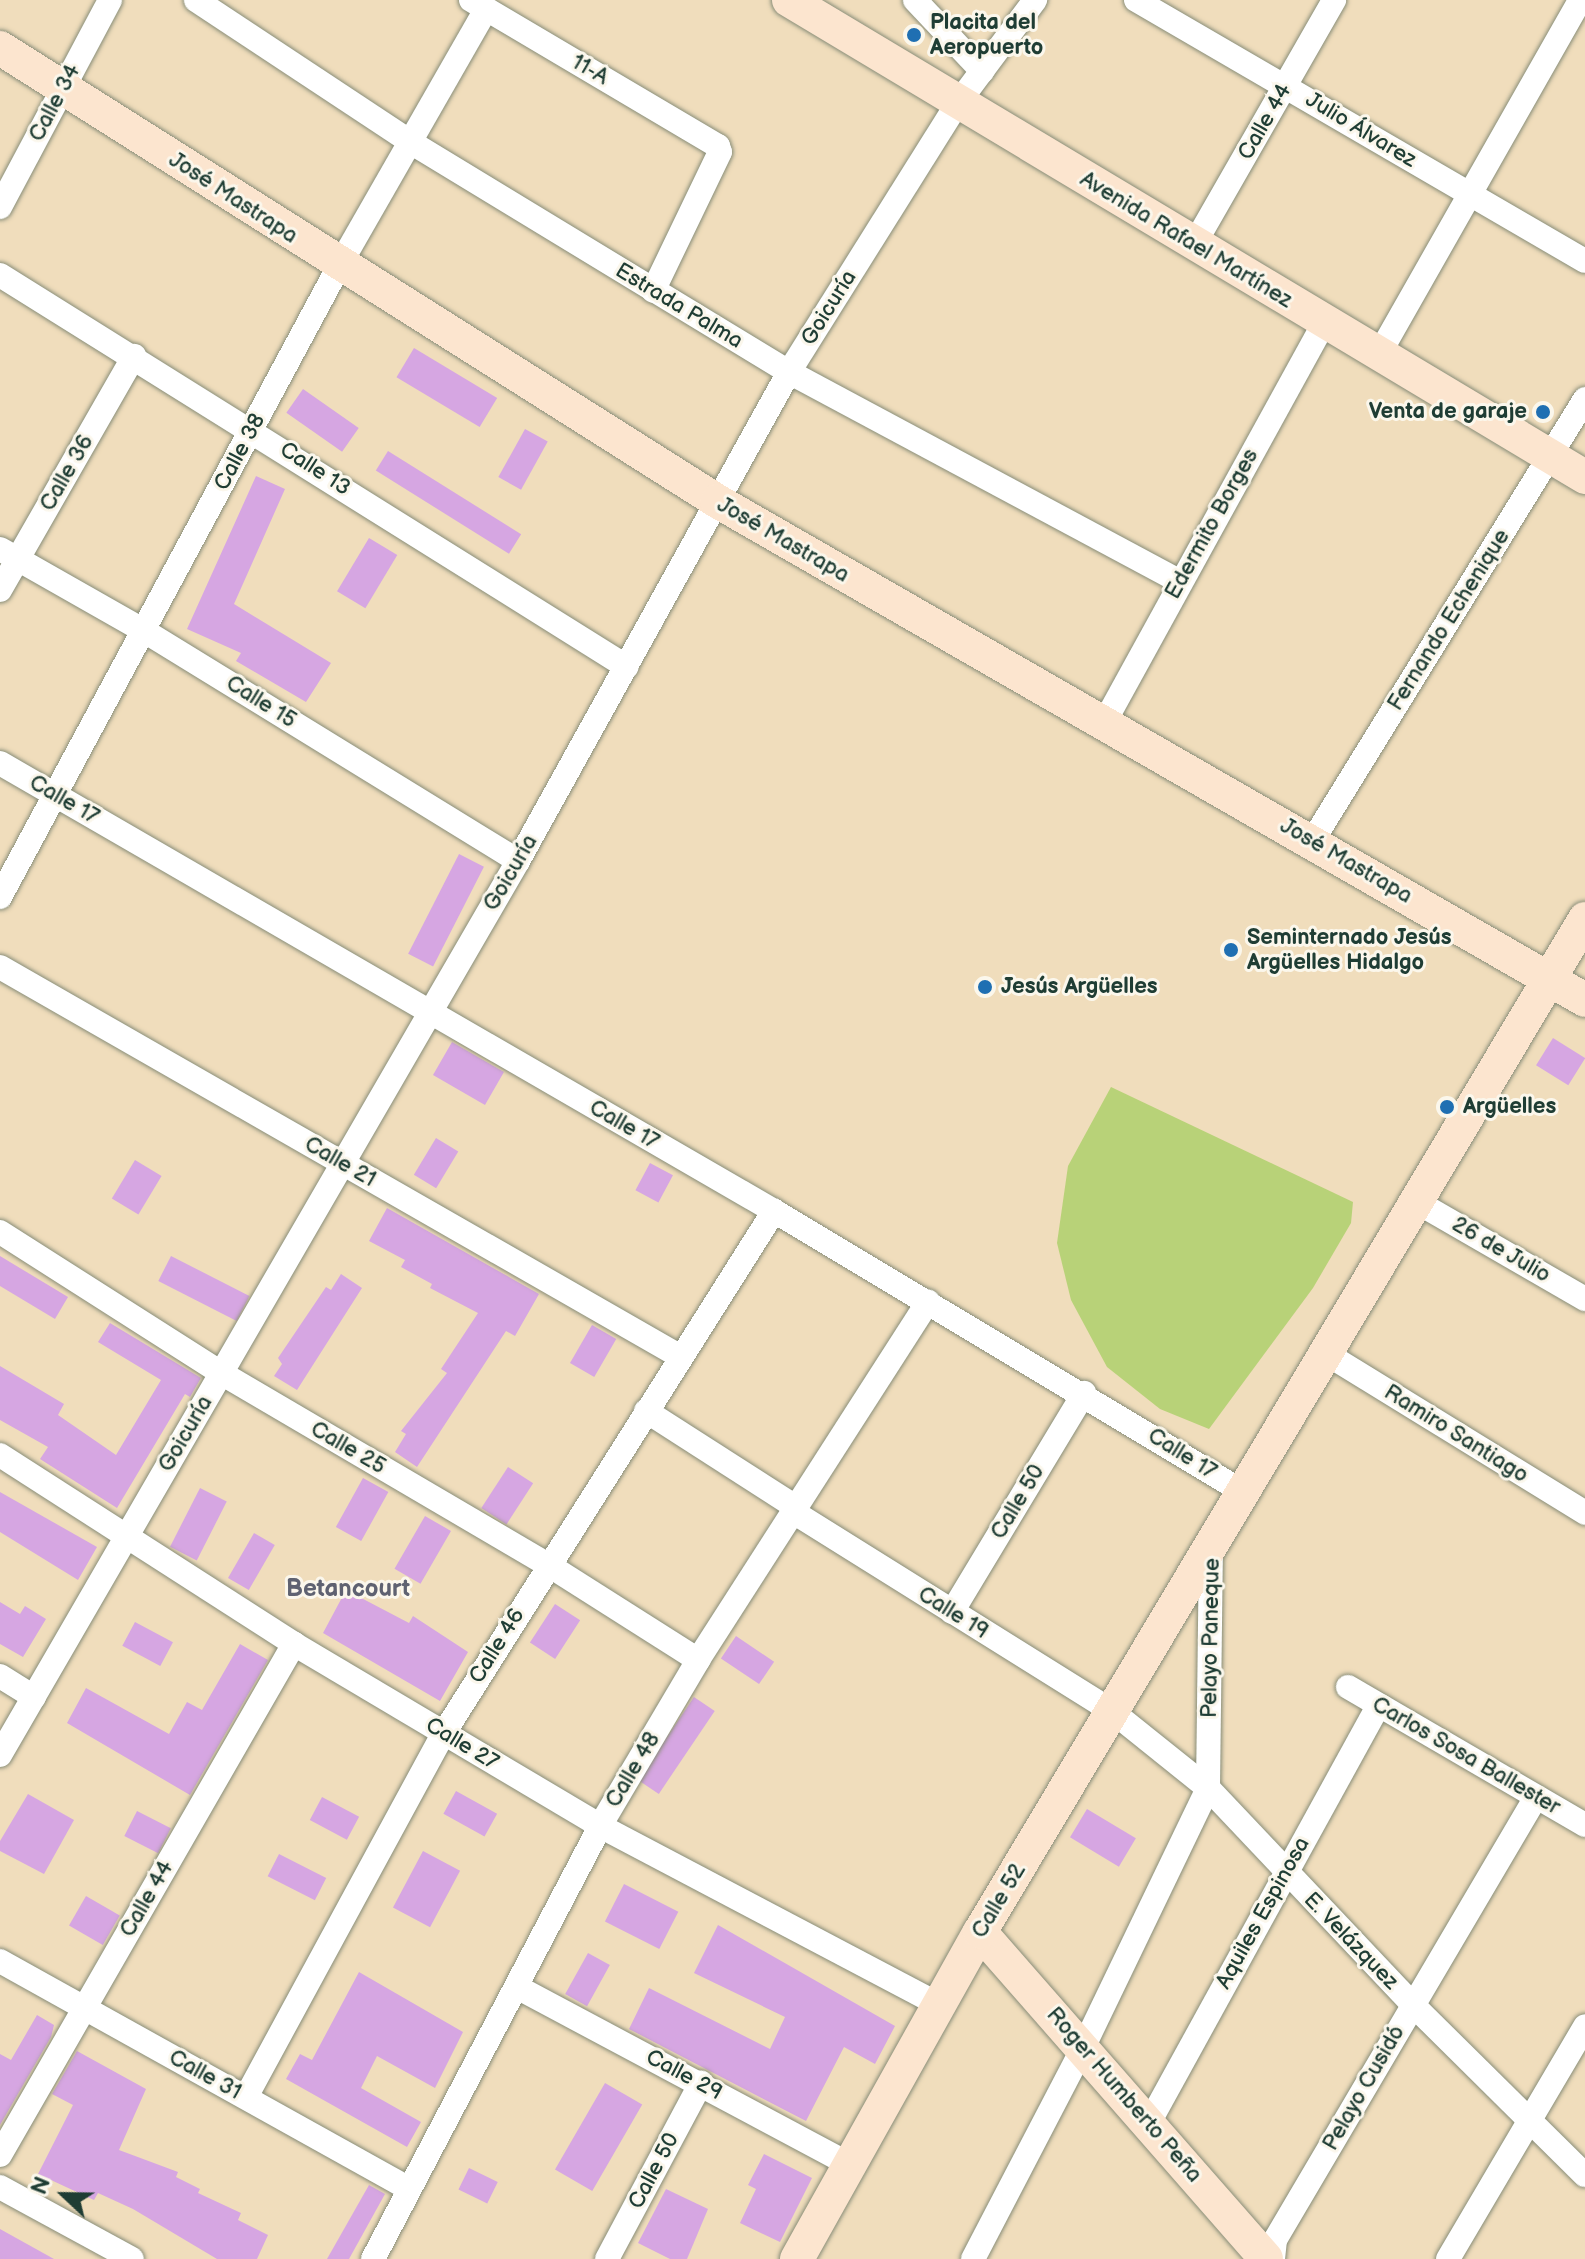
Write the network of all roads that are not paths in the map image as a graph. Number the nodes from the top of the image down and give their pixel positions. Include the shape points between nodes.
1 (110, 0) edge
2 (196, 0) edge
3 (789, 0) edge
4 (915, 0) edge
5 (1035, 0) edge
6 (1136, 0) edge
7 (1334, 0) edge
8 (1580, 0) edge
9 (479, 5) edge
10 (0, 48) edge
11 (982, 71) junction
12 (1285, 85) junction
13 (62, 88) junction
14 (958, 103) junction
15 (412, 143) junction
16 (1471, 196) junction
17 (0, 207) edge
18 (1195, 243) junction
19 (1585, 261) edge
20 (339, 266) junction
21 (0, 275) edge
22 (653, 291) junction
23 (1323, 324) junction
24 (134, 356) junction
25 (1378, 356) junction
26 (789, 372) junction
27 (1585, 399) edge
28 (252, 429) junction
29 (1551, 457) junction
30 (1585, 477) edge
31 (717, 501) junction
32 (9, 554) edge
33 (1179, 581) junction
34 (0, 590) edge
35 (146, 632) junction
36 (627, 667) junction
37 (1103, 725) junction
38 (0, 763) edge
39 (58, 796) junction
40 (1313, 840) junction
41 (518, 861) junction
42 (0, 897) edge
43 (1585, 919) edge
44 (0, 967) edge
45 (1549, 979) junction
46 (1585, 1000) edge
47 (430, 1013) junction
48 (343, 1164) junction
49 (1417, 1202) junction
50 (774, 1211) junction
51 (0, 1232) edge
52 (1585, 1299) edge
53 (928, 1302) junction
54 (1327, 1354) junction
55 (681, 1357) junction
56 (221, 1373) junction
57 (1084, 1393) junction
58 (646, 1411) junction
59 (0, 1455) edge
60 (1245, 1493) junction
61 (796, 1510) junction
62 (1585, 1513) edge
63 (128, 1535) junction
64 (1211, 1549) junction
65 (547, 1564) junction
66 (952, 1612) junction
67 (294, 1644) junction
68 (698, 1660) junction
69 (0, 1676) edge
70 (1348, 1687) dead end
71 (34, 1697) junction
72 (1378, 1706) junction
73 (1113, 1712) junction
74 (444, 1733) junction
75 (0, 1755) edge
76 (1208, 1788) junction
77 (1536, 1797) junction
78 (1585, 1825) edge
79 (600, 1826) junction
80 (1285, 1872) junction
81 (980, 1932) junction
82 (0, 1961) edge
83 (517, 1987) junction
84 (1412, 2004) junction
85 (939, 2005) junction
86 (83, 2009) junction
87 (1585, 2026) edge
88 (1083, 2048) junction
89 (701, 2083) junction
90 (246, 2097) junction
91 (1530, 2118) junction
92 (1150, 2121) junction
93 (0, 2155) edge
94 (850, 2165) junction
95 (1585, 2175) edge
96 (0, 2187) edge
97 (409, 2189) junction
98 (132, 2259) edge
99 (373, 2259) edge
100 (607, 2259) edge
101 (797, 2259) edge
102 (973, 2259) edge
103 (1266, 2259) edge
104 (1273, 2259) edge
105 (1448, 2259) edge

1 - 13 street, Calle 34
2 - 15 street, Estrada Palma
3 - 14 street, Avenida Rafael Martínez
4 - 11 street
5 - 11 street, Goicuría
6 - 12 street, Julio Álvarez
7 - 12 street, Calle 44
8 - 16 street
9 - 15 street, Calle 38
9 - 22 street, 11-A via 710,137 720,152
10 - 13 street, José Mastrapa
11 - 14 street, Goicuría
12 - 16 street, Julio Álvarez
12 - 18 street, Calle 44
13 - 17 street, Calle 34
13 - 20 street, José Mastrapa
14 - 18 street, Avenida Rafael Martínez
14 - 26 street, Goicuría
15 - 20 street, Calle 38
15 - 22 street, Estrada Palma
16 - 19 street, Julio Álvarez
16 - 25 street
18 - 23 street, Avenida Rafael Martínez
20 - 28 street, Calle 38
20 - 31 street, José Mastrapa
21 - 24 street, Calle 13
22 - 26 street, Estrada Palma
23 - 25 street, Avenida Rafael Martínez
23 - 33 street, Edermito Borges
24 - 28 street, Calle 13
24 - 32 street, Calle 36
25 - 29 street, Avenida Rafael Martínez
26 - 31 street, Goicuría
26 - 33 street, Estrada Palma
27 - 29 street, Fernando Echenique
28 - 35 street, Calle 38
28 - 36 street, Calle 13
29 - 30 street, Avenida Rafael Martínez
29 - 40 street, Fernando Echenique
31 - 36 street, Goicuría
31 - 37 street, José Mastrapa
32 - 34 street, Calle 36
32 - 35 street, Calle 15
33 - 37 street, Edermito Borges
35 - 39 street, Calle 38
35 - 41 street, Calle 15
36 - 41 street, Goicuría
37 - 40 street, José Mastrapa
38 - 39 street, Calle 17
39 - 42 street, Calle 38
39 - 47 street, Calle 17
40 - 45 street, José Mastrapa
41 - 47 street, Goicuría
43 - 45 street, Pelayo Paneque
44 - 48 street, Calle 21
45 - 46 street, José Mastrapa
45 - 49 street, Pelayo Paneque
47 - 48 street, Goicuría
47 - 50 street, Calle 17
48 - 55 street, Calle 21
48 - 56 street, Goicuría
49 - 52 street, 26 de Julio
49 - 54 street, Pelayo Paneque
50 - 53 street, Calle 17
50 - 55 street, Calle 46
51 - 56 street, Calle 25
53 - 57 street, Calle 17
53 - 61 street, Calle 48
54 - 60 street, Pelayo Paneque
54 - 62 street, Ramiro Santiago
55 - 58 street, Calle 46
56 - 63 street, Goicuría
56 - 65 street, Calle 25
57 - 60 street, Calle 17
57 - 66 street, Calle 50
58 - 61 street, Calle 19
58 - 65 street, Calle 46
59 - 63 street, Calle 27
60 - 64 street, Pelayo Paneque
61 - 66 street, Calle 19
61 - 68 street, Calle 48
63 - 67 street, Calle 27
63 - 71 street, Goicuría
64 - 73 street, Calle 52
64 - 76 street, Pelayo Paneque
65 - 68 street, Calle 25
65 - 74 street, Calle 46
66 - 73 street, Calle 19
67 - 74 street, Calle 27
67 - 86 street, Calle 44
68 - 79 street, Calle 48
69 - 71 street
70 - 72 street, Carlos Sosa Ballester
71 - 75 street, Goicuría
72 - 77 street, Carlos Sosa Ballester
72 - 80 street, Aquiles Espinosa
73 - 76 street, E. Velázquez
73 - 81 street, Calle 52
74 - 79 street, Calle 27
74 - 90 street, Calle 46
76 - 80 street, E. Velázquez
76 - 88 street, Pelayo Paneque
77 - 78 street, Carlos Sosa Ballester
77 - 84 street, Pelayo Cusidó
79 - 83 street, Calle 48
79 - 85 street, Calle 27
80 - 84 street, E. Velázquez
80 - 92 street, Aquiles Espinosa
81 - 85 street, Calle 52
81 - 88 street, Roger Humberto Peña
82 - 86 street, Calle 31
83 - 89 street, Calle 29
83 - 97 street, Calle 48
84 - 91 street, E. Velázquez
84 - 104 street, Pelayo Cusidó via 1275,2240
85 - 94 street, Calle 52
86 - 90 street, Calle 31
86 - 93 street, Calle 44
87 - 91 street
88 - 92 street, Roger Humberto Peña
88 - 102 street, Pelayo Paneque
89 - 94 street, Calle 29
89 - 100 street, Calle 50
90 - 97 street, Calle 31
91 - 95 street, E. Velázquez
91 - 105 street
92 - 103 street, Roger Humberto Peña
94 - 101 street, Calle 52
96 - 98 street
97 - 99 street, Calle 48

